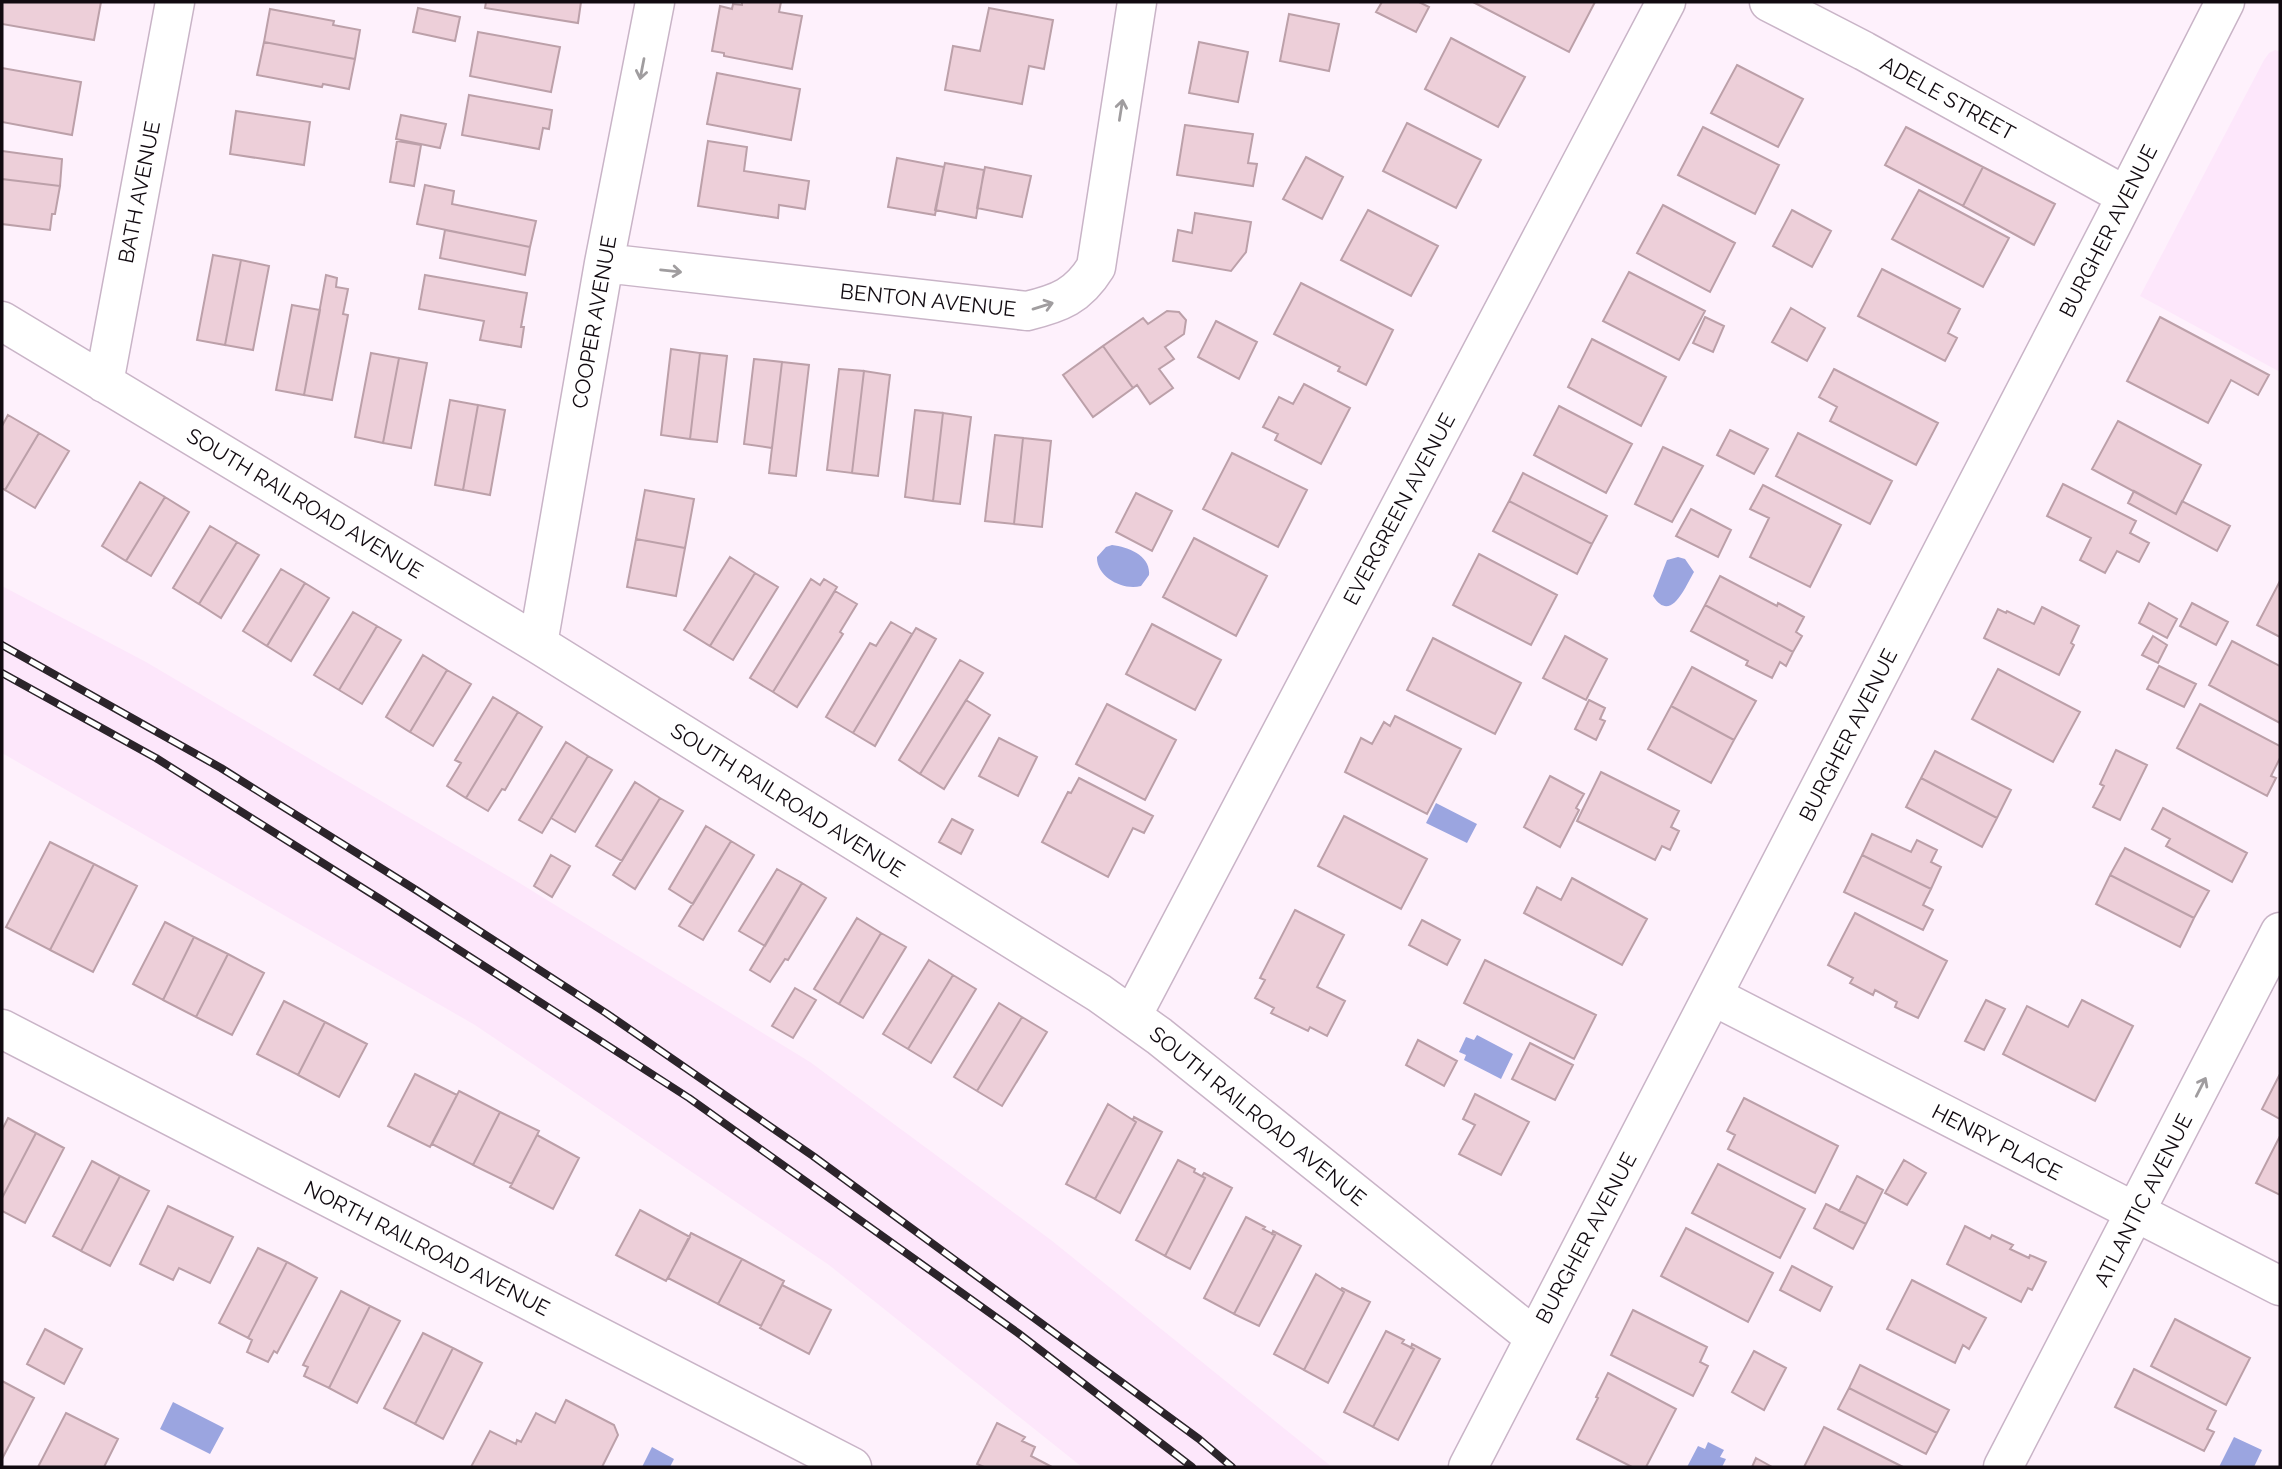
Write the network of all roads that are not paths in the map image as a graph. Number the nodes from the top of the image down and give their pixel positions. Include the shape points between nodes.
1 (175, 2) edge
2 (655, 2) edge
3 (1138, 2) edge
4 (1667, 2) edge
5 (1769, 2) edge
6 (2225, 2) edge
7 (2126, 196) junction
8 (604, 263) junction
9 (2, 321) edge
10 (104, 383) junction
11 (538, 644) junction
12 (2280, 932) edge
13 (1713, 996) junction
14 (1132, 1016) junction
15 (2, 1029) edge
16 (2136, 1213) junction
17 (2280, 1286) edge
18 (1534, 1337) junction
19 (852, 1467) edge
20 (1468, 1467) edge
21 (2003, 1467) edge

1 - 10 street, BATH AVENUE
2 -> 8 street, COOPER AVENUE
8 -> 3 street, BENTON AVENUE via 1027,311 1070,297 1096,267
4 - 14 street, EVERGREEN AVENUE
5 - 7 street, ADELE STREET
6 - 7 street, BURGHER AVENUE
7 - 13 street, BURGHER AVENUE
8 - 11 street, COOPER AVENUE
9 - 10 street, SOUTH RAILROAD AVENUE
10 - 11 street, SOUTH RAILROAD AVENUE
11 - 14 street, SOUTH RAILROAD AVENUE
16 -> 12 street, ATLANTIC AVENUE
13 - 16 street, HENRY PLACE
13 - 18 street, BURGHER AVENUE
14 - 18 street, SOUTH RAILROAD AVENUE
15 - 19 street, NORTH RAILROAD AVENUE
16 - 17 street, HENRY PLACE
16 - 21 street, ATLANTIC AVENUE
18 - 20 street, BURGHER AVENUE

